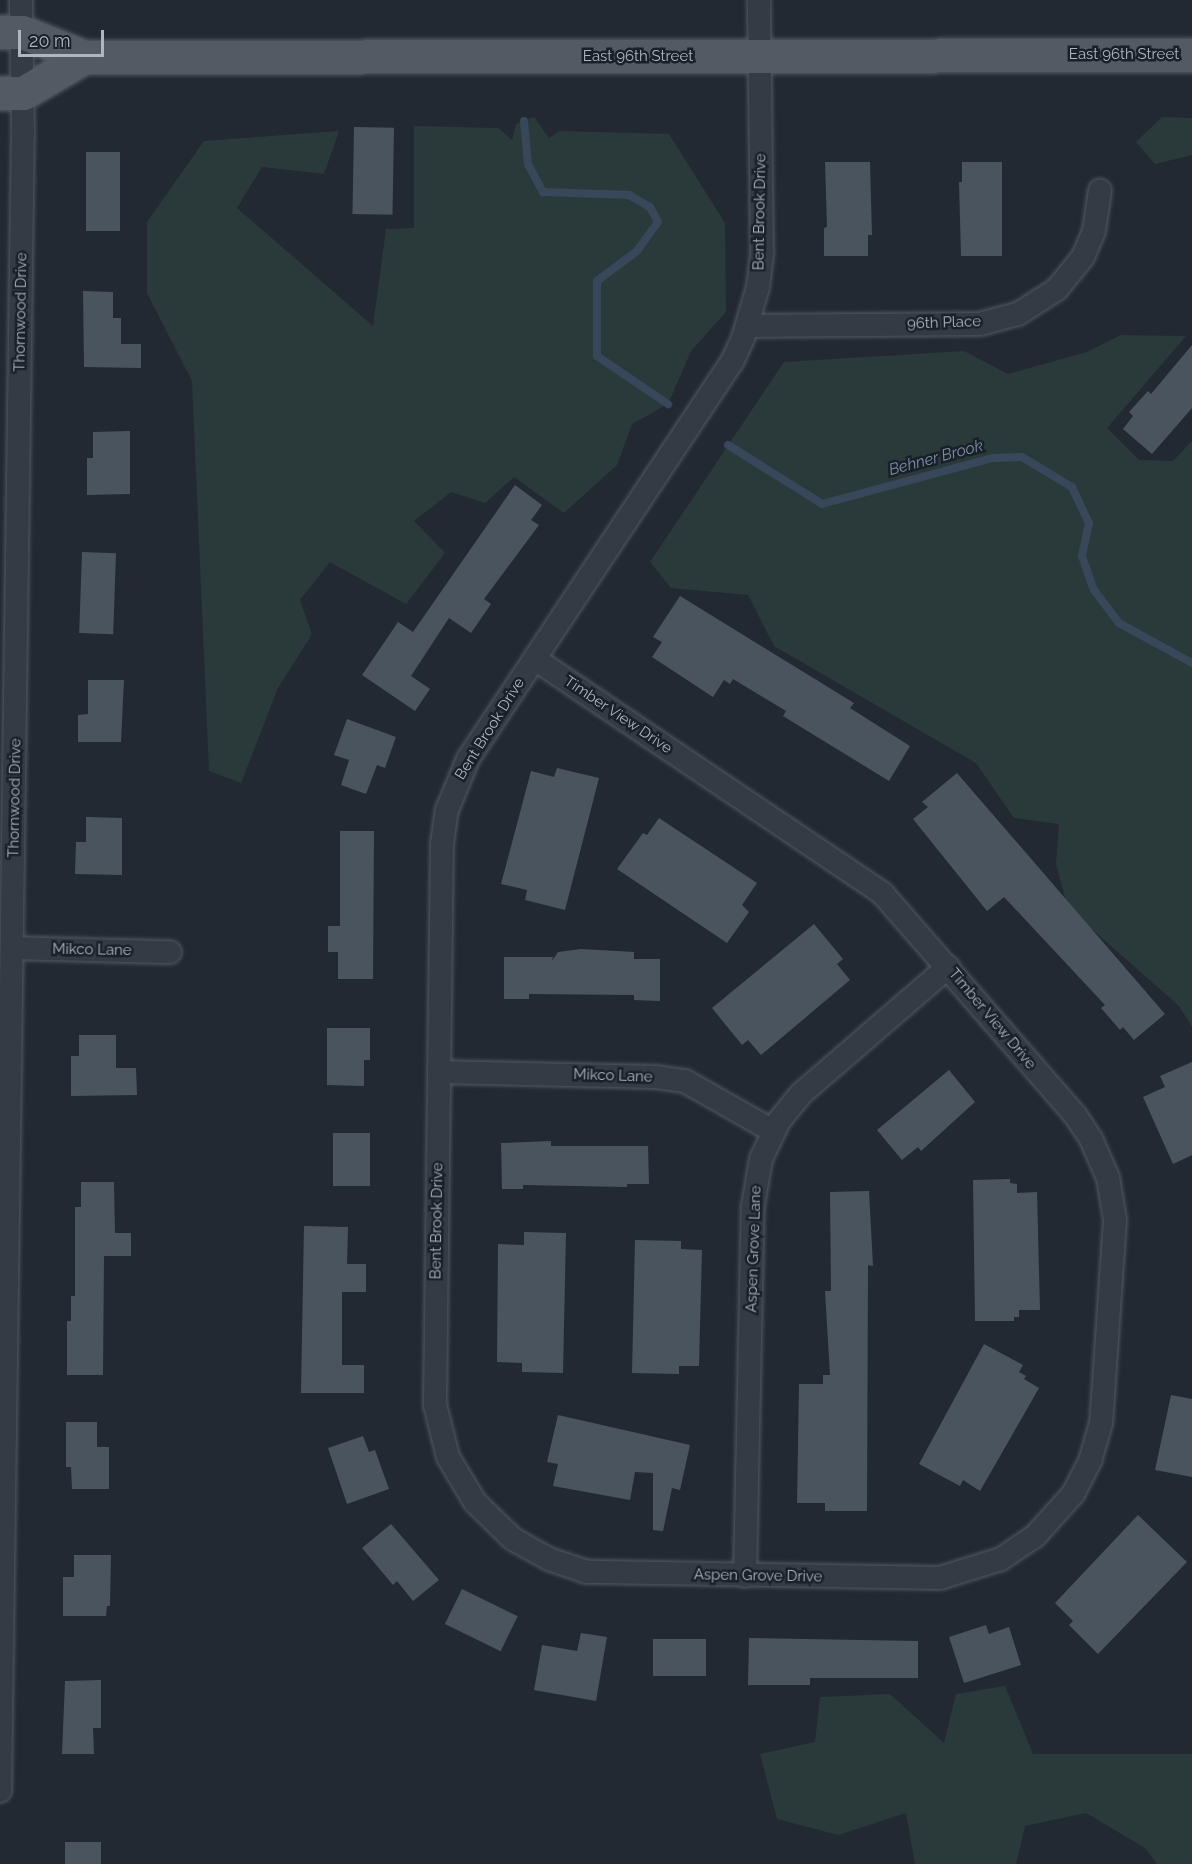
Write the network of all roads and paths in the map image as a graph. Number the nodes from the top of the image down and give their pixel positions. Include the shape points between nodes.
1 (21, 0) edge
2 (759, 0) edge
3 (15, 41) edge
4 (1192, 55) edge
5 (84, 57) junction
6 (759, 57) junction
7 (11, 93) edge
8 (1100, 190) dead end
9 (748, 326) junction
10 (535, 659) junction
11 (13, 948) junction
12 (170, 952) dead end
13 (948, 967) junction
14 (439, 1072) junction
15 (773, 1131) junction
16 (493, 1522) joint
17 (1028, 1540) joint
18 (745, 1576) junction
19 (0, 1791) edge

1 - 3 street, Thornwood Drive
2 - 6 street, Bent Brook Drive
3 - 5 main road, East 96th Street
3 - 7 street, Thornwood Drive
4 - 6 main road, East 96th Street
5 - 6 main road, East 96th Street
5 - 7 main road
6 - 9 street, Bent Brook Drive via 762,252
7 - 11 street, Thornwood Drive
8 - 9 street, 96th Place via 1094,231 1083,257 1057,289 1018,314 980,324
9 - 10 street, Bent Brook Drive via 732,362
10 - 13 street, Timber View Drive via 853,871 887,899
10 - 14 street, Bent Brook Drive via 468,759 447,810 442,844
11 - 12 street, Mikco Lane
11 - 19 street, Thornwood Drive
13 - 15 street, Aspen Grove Lane via 802,1093
13 - 17 street, Timber View Drive via 1075,1115 1103,1165 1114,1205 1115,1248 1098,1436 1073,1494 1055,1517
14 - 15 street, Mikco Lane via 656,1077 686,1082
14 - 16 street, Bent Brook Drive via 435,1405 444,1444 460,1481
15 - 18 street, Aspen Grove Lane via 761,1159 753,1206
16 - 18 street, Aspen Grove Drive via 549,1558 587,1572
17 - 18 street, Aspen Grove Drive via 1000,1559 940,1578

